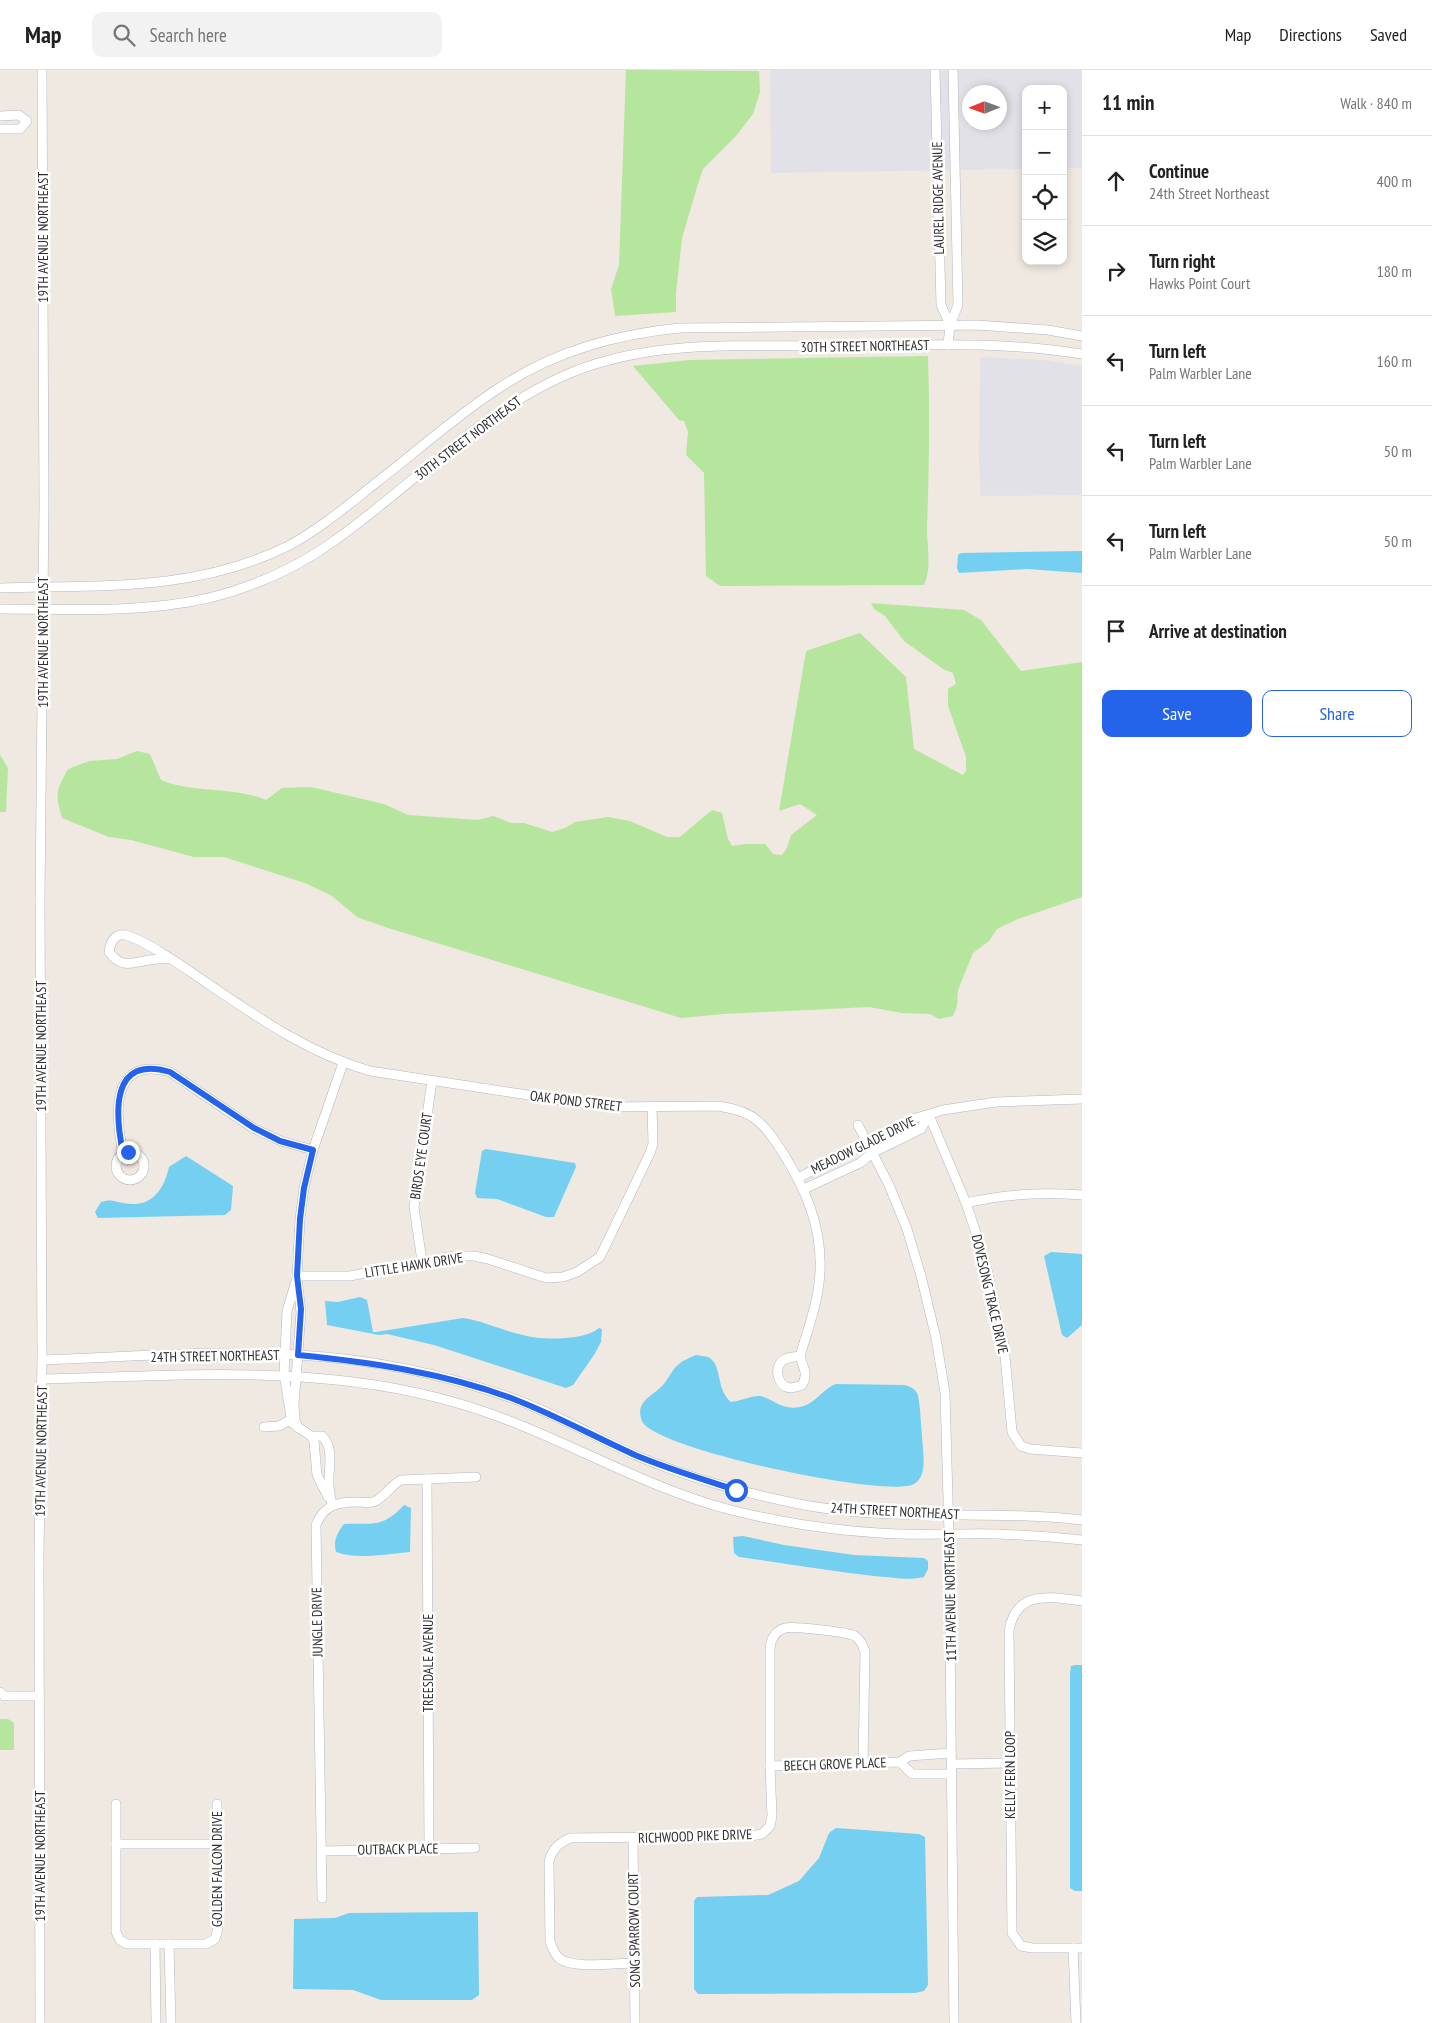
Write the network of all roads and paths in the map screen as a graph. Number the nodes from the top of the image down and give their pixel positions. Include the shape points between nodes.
1 (42, 70) edge
2 (935, 70) edge
3 (953, 70) edge
4 (0, 116) edge
5 (42, 120) junction
6 (27, 121) junction
7 (0, 129) edge
8 (938, 182) junction
9 (955, 182) junction
10 (950, 325) junction
11 (1082, 336) edge
12 (948, 345) junction
13 (1082, 354) edge
14 (43, 586) junction
15 (0, 588) edge
16 (43, 609) junction
17 (0, 610) edge
18 (170, 958) junction
19 (343, 1063) junction
20 (432, 1081) junction
21 (1082, 1099) edge
22 (652, 1107) junction
23 (929, 1115) junction
24 (858, 1124) dead end
25 (867, 1142) junction
26 (313, 1150) junction
27 (123, 1153) dead end
28 (872, 1154) junction
29 (798, 1178) junction
30 (804, 1189) junction
31 (1082, 1194) edge
32 (966, 1203) junction
33 (422, 1261) junction
34 (297, 1276) junction
35 (285, 1355) junction
36 (298, 1355) junction
37 (800, 1356) dead end
38 (42, 1360) junction
39 (284, 1374) junction
40 (297, 1375) junction
41 (42, 1379) junction
42 (290, 1420) junction
43 (264, 1427) dead end
44 (298, 1428) junction
45 (311, 1436) junction
46 (1082, 1453) edge
47 (476, 1477) dead end
48 (427, 1479) junction
49 (332, 1505) junction
50 (949, 1514) junction
51 (1082, 1520) edge
52 (949, 1534) junction
53 (1082, 1540) edge
54 (1082, 1601) edge
55 (2, 1696) edge
56 (39, 1696) junction
57 (952, 1753) junction
58 (900, 1762) junction
59 (1010, 1763) junction
60 (863, 1764) junction
61 (952, 1764) junction
62 (770, 1766) junction
63 (952, 1774) junction
64 (116, 1804) dead end
65 (217, 1804) dead end
66 (633, 1838) junction
67 (116, 1844) junction
68 (218, 1844) junction
69 (429, 1848) junction
70 (475, 1848) dead end
71 (322, 1850) junction
72 (322, 1898) dead end
73 (155, 1944) junction
74 (169, 1944) junction
75 (1078, 1948) edge
76 (634, 1963) junction
77 (40, 2023) edge
78 (156, 2023) edge
79 (171, 2023) edge
80 (635, 2023) edge
81 (954, 2023) edge
82 (1076, 2023) edge

1 - 5 street, 19TH AVENUE NORTHEAST
2 - 8 street, LAUREL RIDGE AVENUE
3 - 9 street, LAUREL RIDGE AVENUE
4 - 6 street via 19,115
5 - 6 street
5 - 14 street, 19TH AVENUE NORTHEAST
6 - 7 street via 20,129
8 - 9 street
8 - 10 street, LAUREL RIDGE AVENUE via 941,305
9 - 10 street, LAUREL RIDGE AVENUE via 958,305
10 - 11 street, 30TH STREET NORTHEAST via 1048,330
10 - 12 street, LAUREL RIDGE AVENUE
10 - 14 street, 30TH STREET NORTHEAST via 680,328 604,340 534,368 500,387 324,524 268,555 228,569 156,584
12 - 13 street, 30TH STREET NORTHEAST via 1011,346
12 - 16 street, 30TH STREET NORTHEAST via 691,348 627,355 593,364 520,398 333,542 269,578 170,605
14 - 15 street, 30TH STREET NORTHEAST
14 - 16 street, 19TH AVENUE NORTHEAST
16 - 17 street, 30TH STREET NORTHEAST
16 - 38 street, 19TH AVENUE NORTHEAST via 40,900
18 - 18 street, OAK POND STREET via 136,964 116,961 109,952 110,943 124,935
18 - 19 street, OAK POND STREET via 273,1028
19 - 20 street, OAK POND STREET
19 - 26 street
20 - 22 street, OAK POND STREET via 607,1107
20 - 33 street, BIRDS EYE COURT via 414,1207
21 - 23 street, MEADOW GLADE DRIVE via 996,1102
22 - 29 street, OAK POND STREET via 734,1108 766,1128
22 - 33 street, LITTLE HAWK DRIVE via 650,1153 600,1257 589,1266 562,1277 546,1278 474,1256
23 - 25 street, MEADOW GLADE DRIVE via 913,1119
23 - 28 street, MEADOW GLADE DRIVE via 921,1129
23 - 32 street, DOVESONG TRACE DRIVE
24 - 25 street, 11TH AVENUE NORTHEAST
25 - 28 street, 11TH AVENUE NORTHEAST
25 - 29 street, MEADOW GLADE DRIVE
26 - 27 street via 280,1141 254,1128 170,1072 145,1068 134,1072 123,1084 118,1098 118,1128
26 - 34 street via 301,1211
28 - 30 street, MEADOW GLADE DRIVE via 860,1163
28 - 50 street, 11TH AVENUE NORTHEAST via 907,1228 936,1338 945,1393
29 - 30 street, OAK POND STREET
30 - 37 street, OAK POND STREET via 815,1221 820,1270 818,1295
31 - 32 street via 1008,1196
32 - 46 street, DOVESONG TRACE DRIVE via 984,1257 1004,1345 1012,1432 1022,1446 1030,1449
33 - 34 street, LITTLE HAWK DRIVE via 350,1276
34 - 35 street via 287,1311
34 - 36 street via 301,1309
35 - 36 street, 24TH STREET NORTHEAST
35 - 38 street, 24TH STREET NORTHEAST
35 - 39 street
36 - 40 street
36 - 50 street, 24TH STREET NORTHEAST via 426,1374 510,1398 636,1455 736,1490 835,1510
38 - 41 street, 19TH AVENUE NORTHEAST
39 - 40 street, 24TH STREET NORTHEAST
39 - 41 street, 24TH STREET NORTHEAST
39 - 42 street
40 - 44 street via 294,1405
40 - 52 street, 24TH STREET NORTHEAST via 357,1381 457,1402 539,1432 679,1494 730,1510 835,1530
41 - 56 street, 19TH AVENUE NORTHEAST
42 - 43 street via 279,1426
42 - 44 street
44 - 45 street
45 - 49 street via 319,1481
45 - 49 street via 322,1436 328,1446
47 - 48 street
48 - 49 street via 401,1480 373,1502
48 - 69 street, TREESDALE AVENUE
49 - 71 street, JUNGLE DRIVE via 318,1520 315,1532
50 - 51 street, 24TH STREET NORTHEAST via 1014,1514
50 - 52 street, 11TH AVENUE NORTHEAST
52 - 53 street, 24TH STREET NORTHEAST via 1015,1534
52 - 57 street, 11TH AVENUE NORTHEAST
54 - 59 street, KELLY FERN LOOP via 1049,1597 1030,1599 1014,1614 1010,1631
55 - 56 street
56 - 77 street, 19TH AVENUE NORTHEAST
57 - 58 street, BEECH GROVE PLACE via 909,1756
57 - 61 street, 11TH AVENUE NORTHEAST
58 - 60 street, BEECH GROVE PLACE
58 - 63 street, BEECH GROVE PLACE via 912,1774
59 - 61 street
59 - 75 street, KELLY FERN LOOP via 1012,1933 1022,1946
60 - 62 street, BEECH GROVE PLACE
60 - 62 street, RICHWOOD PIKE DRIVE via 863,1646 857,1637 847,1634 790,1627 776,1633 771,1642
61 - 63 street, 11TH AVENUE NORTHEAST
62 - 66 street, RICHWOOD PIKE DRIVE via 772,1816 770,1826 762,1834
63 - 81 street, 11TH AVENUE NORTHEAST
64 - 67 street, GOLDEN FALCON DRIVE
65 - 68 street, GOLDEN FALCON DRIVE
66 - 76 street, SONG SPARROW COURT
66 - 76 street, RICHWOOD PIKE DRIVE via 570,1838 557,1845 549,1861 550,1942 555,1954 573,1964
67 - 68 street
67 - 73 street, GOLDEN FALCON DRIVE via 117,1936 127,1944
68 - 74 street, GOLDEN FALCON DRIVE via 218,1934 206,1944
69 - 70 street, OUTBACK PLACE
69 - 71 street, OUTBACK PLACE
71 - 72 street, JUNGLE DRIVE
73 - 74 street, GOLDEN FALCON DRIVE
73 - 78 street
74 - 79 street
75 - 82 street
76 - 80 street, SONG SPARROW COURT

